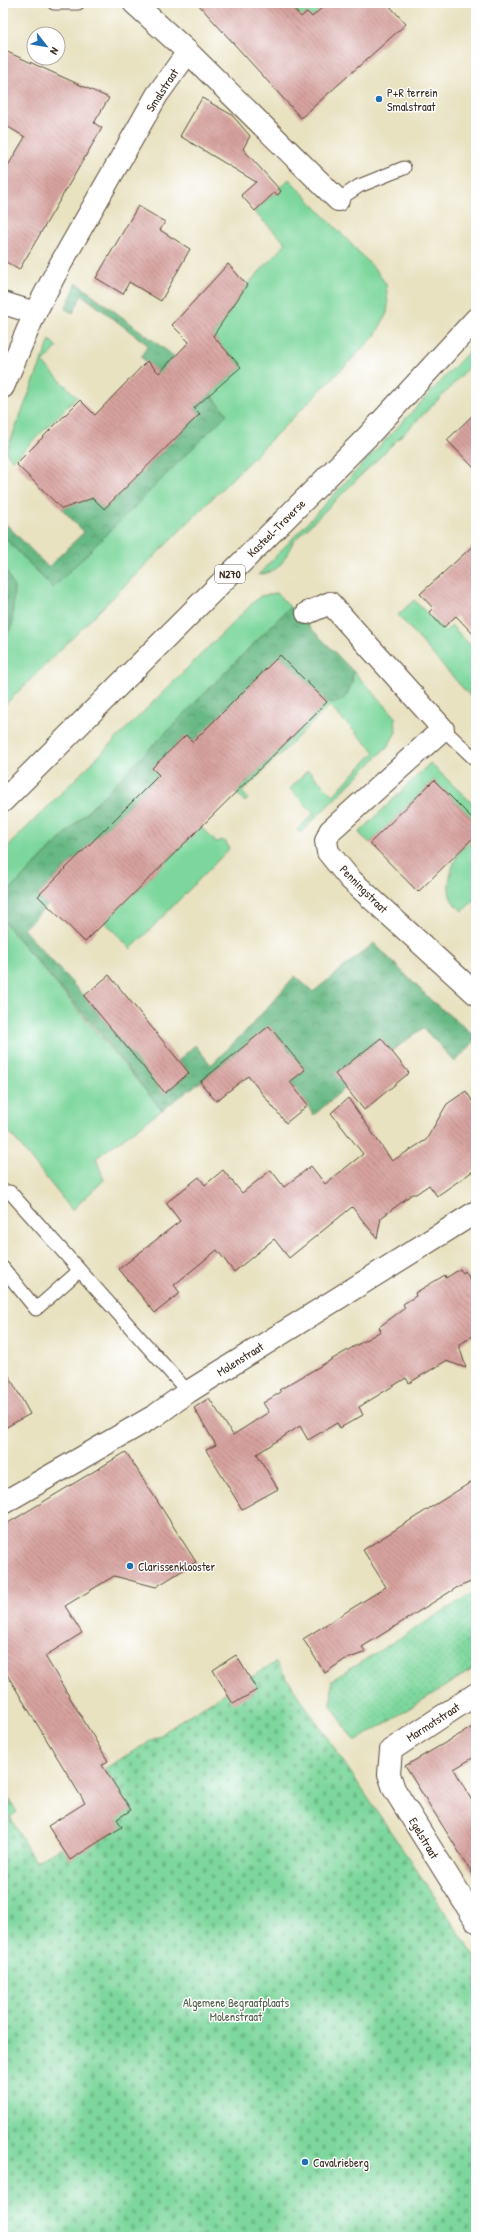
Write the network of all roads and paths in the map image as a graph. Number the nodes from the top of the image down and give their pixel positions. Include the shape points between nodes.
1 (54, 3) edge
2 (73, 3) edge
3 (134, 3) edge
4 (188, 52) junction
5 (404, 168) dead end
6 (338, 200) joint
7 (3, 303) edge
8 (35, 313) junction
9 (476, 319) edge
10 (3, 387) edge
11 (307, 613) dead end
12 (443, 729) junction
13 (476, 760) edge
14 (3, 802) edge
15 (476, 994) edge
16 (3, 1192) edge
17 (476, 1212) edge
18 (3, 1268) edge
19 (79, 1271) junction
20 (188, 1392) junction
21 (3, 1503) edge
22 (476, 1694) edge
23 (391, 1750) joint
24 (476, 1921) edge

1 - 2 lane
3 - 4 street
4 - 6 street
4 - 8 street, Smalstraat via 157,95
5 - 6 lane via 358,186
7 - 8 street
8 - 10 street, Smalstraat
9 - 14 street, Kasteel-Traverse / N270 via 368,436
11 - 12 street via 330,603
12 - 13 lane
12 - 15 street, Penningstraat via 330,831 326,841 328,852 350,879
16 - 19 lane via 10,1192
17 - 20 street, Molenstraat
18 - 19 lane via 36,1309
19 - 20 lane
20 - 21 street, Molenstraat via 156,1415
22 - 23 street, Marmotstraat
23 - 24 street, Egelstraat via 389,1774 394,1789

